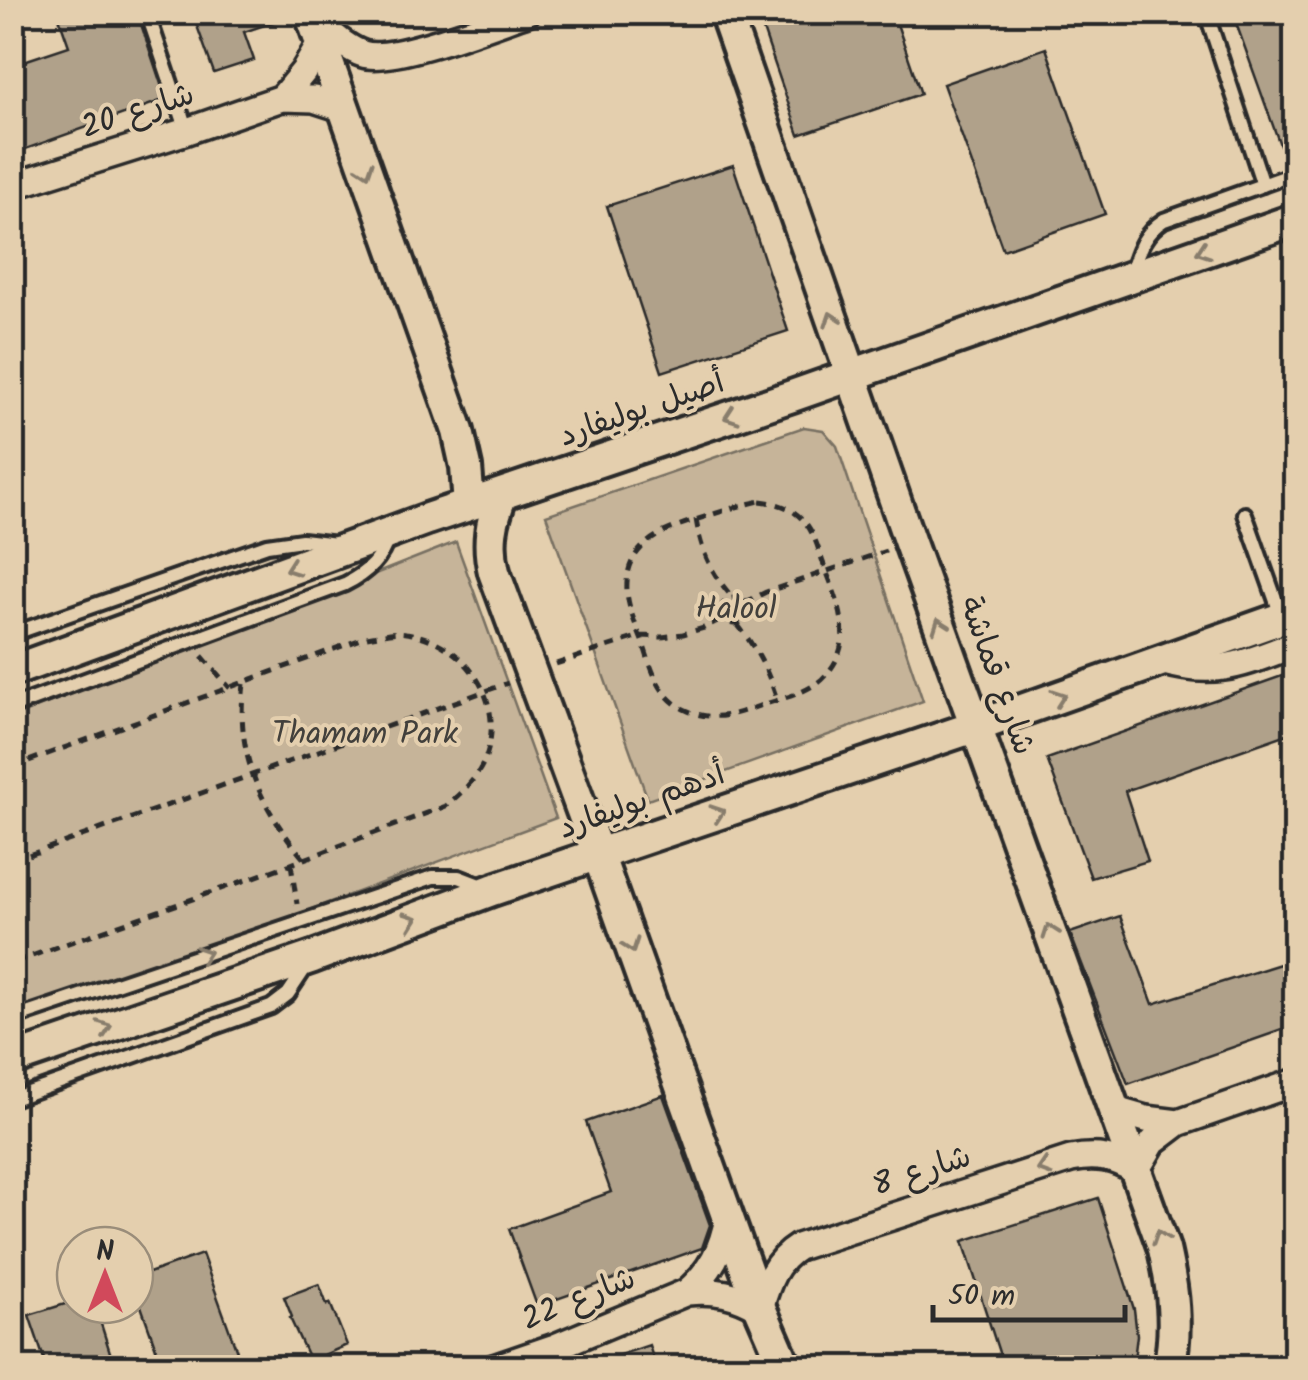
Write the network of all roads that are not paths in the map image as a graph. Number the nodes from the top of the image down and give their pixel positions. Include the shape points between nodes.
1 (147, 12) edge
2 (527, 12) edge
3 (725, 12) edge
4 (1206, 12) edge
5 (314, 24) edge
6 (282, 98) junction
7 (345, 109) junction
8 (187, 131) junction
9 (1296, 173) edge
10 (1262, 184) junction
11 (12, 186) edge
12 (1296, 219) edge
13 (1130, 276) junction
14 (851, 375) junction
15 (502, 494) junction
16 (468, 505) junction
17 (1244, 514) dead end
18 (390, 533) junction
19 (349, 548) junction
20 (1291, 625) edge
21 (12, 634) edge
22 (12, 671) edge
23 (12, 707) edge
24 (977, 726) junction
25 (598, 854) junction
26 (492, 890) junction
27 (312, 957) junction
28 (12, 1019) edge
29 (12, 1060) edge
30 (1296, 1082) edge
31 (12, 1099) edge
32 (1115, 1110) junction
33 (1178, 1123) junction
34 (1136, 1171) junction
35 (728, 1218) junction
36 (687, 1292) junction
37 (760, 1308) junction
38 (558, 1357) edge
39 (494, 1368) edge
40 (786, 1368) edge
41 (1169, 1368) edge

1 - 8 lane
2 - 5 street via 382,57 354,50
14 -> 3 street, شارع قماشة
4 - 10 lane
5 - 6 street via 304,71
5 - 7 street
6 - 7 street, شارع 20
6 - 8 street, شارع 20
7 -> 16 street via 458,430
8 - 11 street, شارع 20
9 - 10 lane
10 - 13 lane via 1154,226
12 -> 13 street, أصيل بوليفارد
13 - 14 street, أصيل بوليفارد
14 -> 15 street, أصيل بوليفارد
24 -> 14 street, شارع قماشة
15 - 16 street, أصيل بوليفارد
15 - 25 street via 489,535 494,572
16 - 18 street, أصيل بوليفارد
17 - 20 lane
18 - 19 street, أصيل بوليفارد
18 - 23 lane via 374,564 356,579
19 - 21 lane via 314,540 267,545
19 -> 22 street, أصيل بوليفارد
24 -> 20 street, أدهم بوليفارد via 1161,660
25 -> 24 street, أدهم بوليفارد
32 -> 24 street, شارع قماشة
25 - 26 street, أدهم بوليفارد
25 -> 35 street
27 -> 26 street, أدهم بوليفارد
28 -> 26 lane via 432,877 459,877
29 -> 27 street, أدهم بوليفارد
27 - 31 lane via 271,1007
30 - 33 street
32 - 33 street
32 - 34 street, شارع قماشة
33 - 34 street via 1153,1142
34 -> 37 street, شارع 8 via 1105,1157 1070,1159 812,1242 776,1265
41 -> 34 street, شارع قماشة via 1172,1284
35 - 36 street, شارع 22 via 716,1260
35 - 37 street
36 - 37 street, شارع 22 via 725,1292
36 - 38 street, شارع 22
37 - 40 street
38 - 39 street, شارع 22

